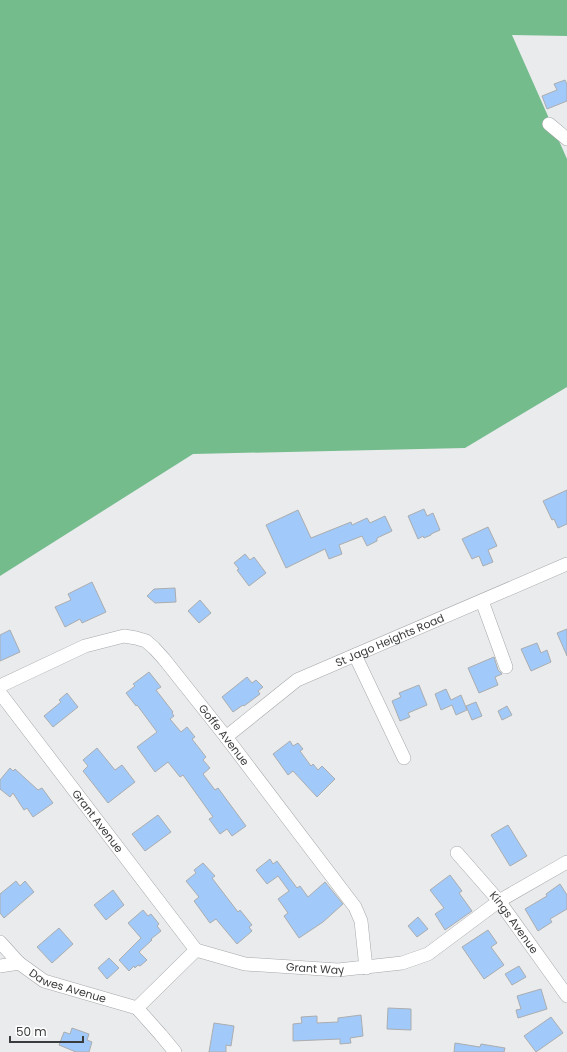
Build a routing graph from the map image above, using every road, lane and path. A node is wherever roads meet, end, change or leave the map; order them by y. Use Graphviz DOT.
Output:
graph roads {
  1 [pos="549,124"];
  2 [pos="567,139"];
  3 [pos="567,564"];
  4 [pos="482,601"];
  5 [pos="355,655"];
  6 [pos="506,667"];
  7 [pos="0,686"];
  8 [pos="0,693"];
  9 [pos="226,737"];
  10 [pos="404,758"];
  11 [pos="458,853"];
  12 [pos="567,862"];
  13 [pos="499,901"];
  14 [pos="0,942"];
  15 [pos="196,950"];
  16 [pos="18,963"];
  17 [pos="0,966"];
  18 [pos="366,968"];
  19 [pos="566,994"];
  20 [pos="137,1008"];
  21 [pos="175,1052"];
  1 -- 2 [label="street"];
  3 -- 4 [label="street, St Jago Heights Road"];
  4 -- 5 [label="street, St Jago Heights Road"];
  4 -- 6 [label="street"];
  5 -- 9 [label="street, St Jago Heights Road"];
  5 -- 10 [label="street"];
  7 -- 9 [label="street, Goffe Avenue"];
  8 -- 15 [label="street, Grant Avenue"];
  9 -- 18 [label="street, Goffe Avenue"];
  11 -- 13 [label="street, Kings Avenue"];
  12 -- 13 [label="street, Grant Way"];
  13 -- 18 [label="street, Grant Way"];
  13 -- 19 [label="street, Kings Avenue"];
  14 -- 16 [label="street"];
  15 -- 18 [label="street, Grant Way"];
  15 -- 20 [label="street"];
  16 -- 17 [label="street, Dawes Avenue"];
  16 -- 20 [label="street, Dawes Avenue"];
  20 -- 21 [label="street"];
}
